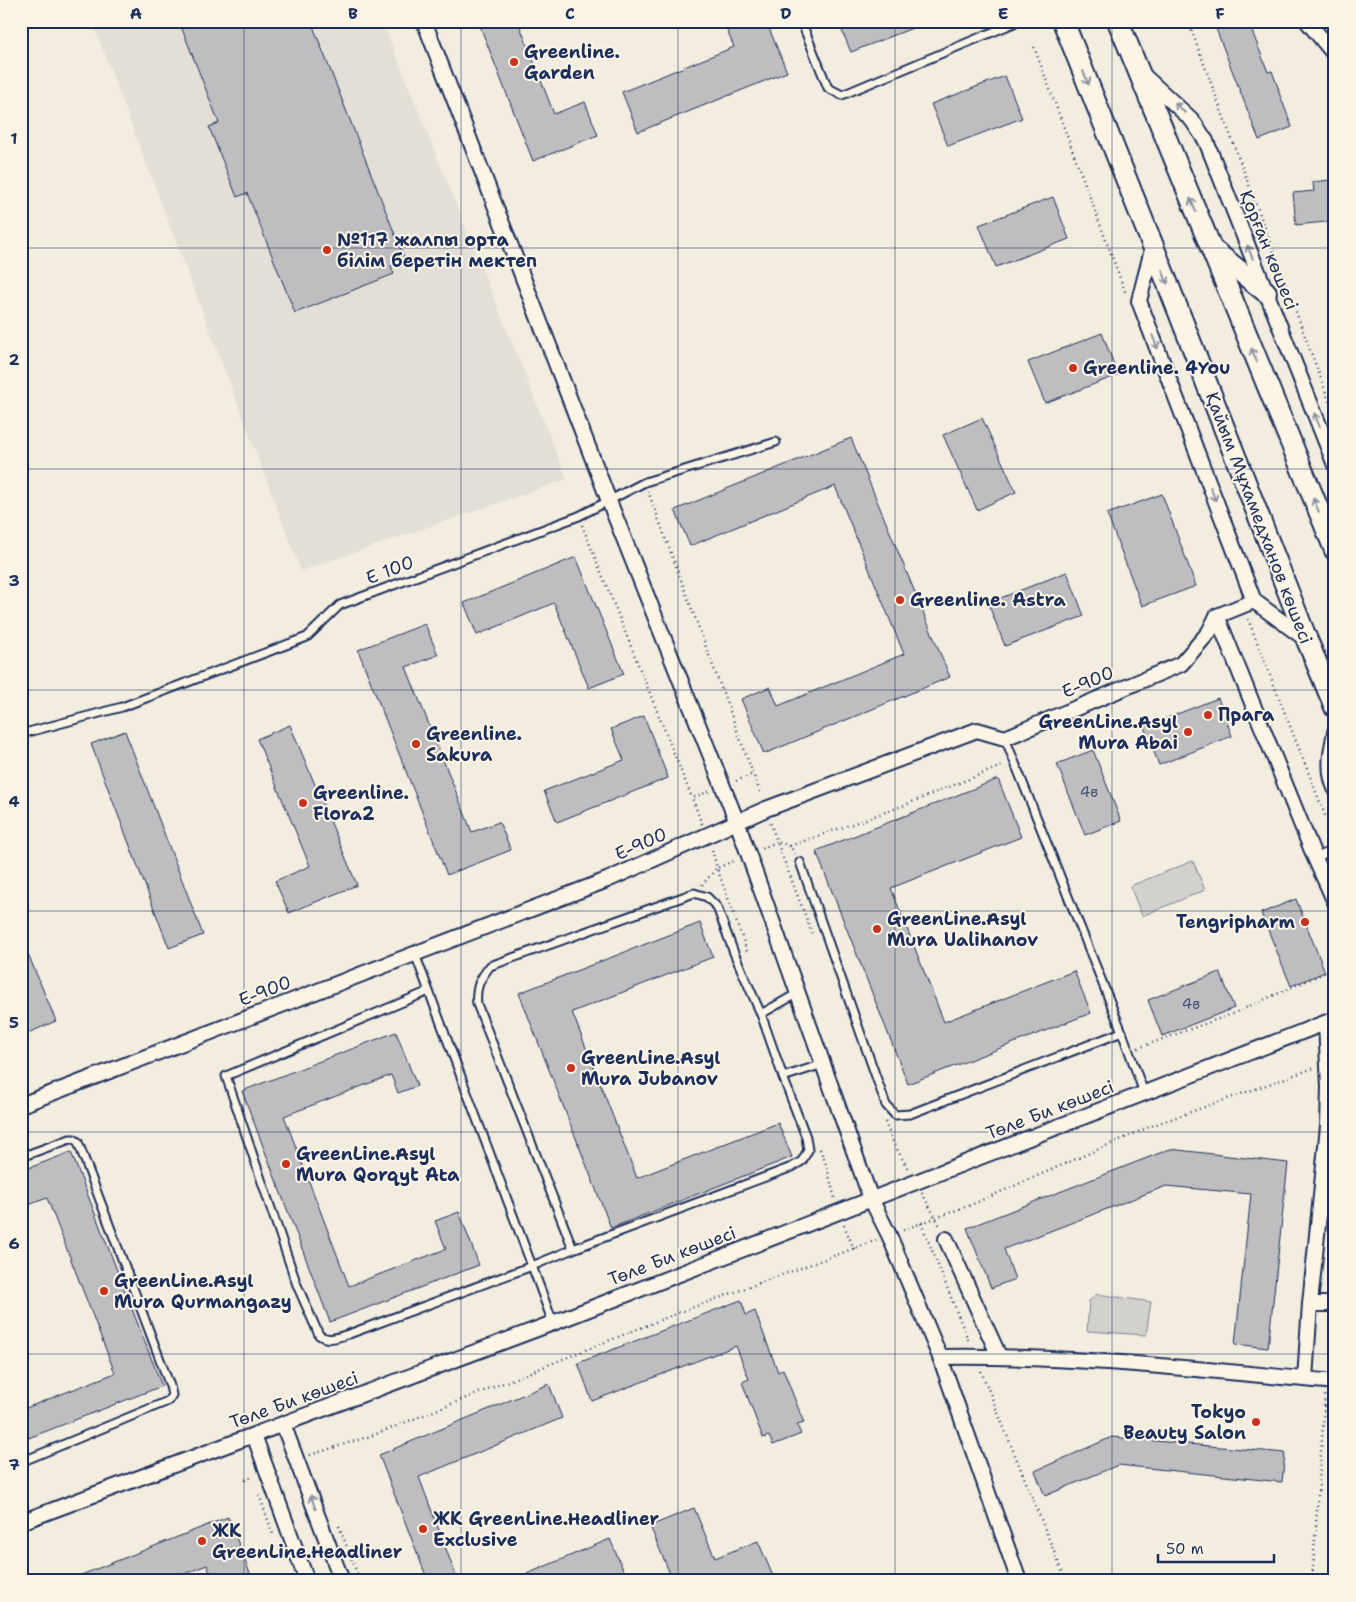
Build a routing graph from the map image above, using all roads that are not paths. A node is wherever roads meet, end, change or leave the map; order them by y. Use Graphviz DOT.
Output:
graph roads {
  1 [pos="424,21"];
  2 [pos="801,21"];
  3 [pos="1019,21"];
  4 [pos="1063,21"];
  5 [pos="1118,21"];
  6 [pos="1307,21"];
  7 [pos="1335,56"];
  8 [pos="1137,70"];
  9 [pos="1153,246"];
  10 [pos="1210,248"];
  11 [pos="1266,292"];
  12 [pos="776,442"];
  13 [pos="1335,465"];
  14 [pos="609,500"];
  15 [pos="1335,550"];
  16 [pos="1254,601"];
  17 [pos="1217,616"];
  18 [pos="1307,640"];
  19 [pos="1335,707"];
  20 [pos="1335,732"];
  21 [pos="21,734"];
  22 [pos="1005,738"];
  23 [pos="1335,788"];
  24 [pos="737,822"];
  25 [pos="1335,849"];
  26 [pos="1315,858"];
  27 [pos="800,862"];
  28 [pos="1335,902"];
  29 [pos="416,954"];
  30 [pos="429,991"];
  31 [pos="798,993"];
  32 [pos="761,1014"];
  33 [pos="1330,1021"];
  34 [pos="1122,1032"];
  35 [pos="823,1064"];
  36 [pos="782,1077"];
  37 [pos="1144,1093"];
  38 [pos="21,1105"];
  39 [pos="21,1157"];
  40 [pos="872,1198"];
  41 [pos="946,1239"];
  42 [pos="573,1249"];
  43 [pos="532,1266"];
  44 [pos="1310,1304"];
  45 [pos="1335,1304"];
  46 [pos="553,1323"];
  47 [pos="999,1356"];
  48 [pos="940,1357"];
  49 [pos="1305,1379"];
  50 [pos="1330,1381"];
  51 [pos="283,1424"];
  52 [pos="254,1435"];
  53 [pos="21,1462"];
  54 [pos="21,1522"];
  55 [pos="307,1581"];
  56 [pos="342,1581"];
  57 [pos="1019,1581"];
  1 -- 14 [label="street"];
  2 -- 3 [label="lane"];
  4 -- 9 [label="main road, Қайым Мұхамедханов көшесі, one-way"];
  5 -- 8 [label="main road"];
  6 -- 7 [label="street"];
  10 -- 8 [label="main road, one-way"];
  11 -- 8 [label="street, Қорған көшесі, one-way"];
  9 -- 16 [label="street, one-way"];
  9 -- 18 [label="main road, Қайым Мұхамедханов көшесі, one-way"];
  10 -- 11 [label="main road"];
  15 -- 10 [label="main road, one-way"];
  13 -- 11 [label="street, Қорған көшесі, one-way"];
  12 -- 14 [label="lane, E 100"];
  14 -- 21 [label="lane, E 100"];
  14 -- 24 [label="street"];
  16 -- 17 [label="street"];
  16 -- 18 [label="street"];
  17 -- 22 [label="street, E-900"];
  17 -- 26 [label="street"];
  18 -- 19 [label="main road, Қайым Мұхамедханов көшесі"];
  20 -- 23 [label="street"];
  22 -- 24 [label="street, E-900"];
  22 -- 34 [label="lane"];
  24 -- 29 [label="street, E-900"];
  24 -- 31 [label="street"];
  25 -- 26 [label="lane"];
  26 -- 28 [label="street"];
  27 -- 34 [label="lane"];
  29 -- 30 [label="lane"];
  29 -- 38 [label="street, E-900"];
  30 -- 43 [label="lane"];
  30 -- 43 [label="lane"];
  31 -- 32 [label="lane"];
  31 -- 35 [label="street"];
  32 -- 36 [label="lane"];
  32 -- 42 [label="lane"];
  33 -- 37 [label="street, Төле Би көшесі"];
  33 -- 44 [label="street"];
  34 -- 37 [label="lane"];
  35 -- 36 [label="lane"];
  35 -- 40 [label="street"];
  36 -- 42 [label="lane"];
  37 -- 40 [label="street, Төле Би көшесі"];
  39 -- 53 [label="lane"];
  40 -- 46 [label="street, Төле Би көшесі"];
  40 -- 48 [label="street"];
  41 -- 47 [label="street"];
  42 -- 43 [label="lane"];
  43 -- 46 [label="lane"];
  44 -- 45 [label="street"];
  44 -- 49 [label="street"];
  46 -- 51 [label="street, Төле Би көшесі"];
  47 -- 48 [label="street"];
  47 -- 49 [label="street"];
  48 -- 57 [label="street"];
  49 -- 50 [label="street"];
  51 -- 52 [label="street, Төле Би көшесі"];
  56 -- 51 [label="street, one-way"];
  52 -- 54 [label="street, Төле Би көшесі"];
  52 -- 55 [label="street"];
}
